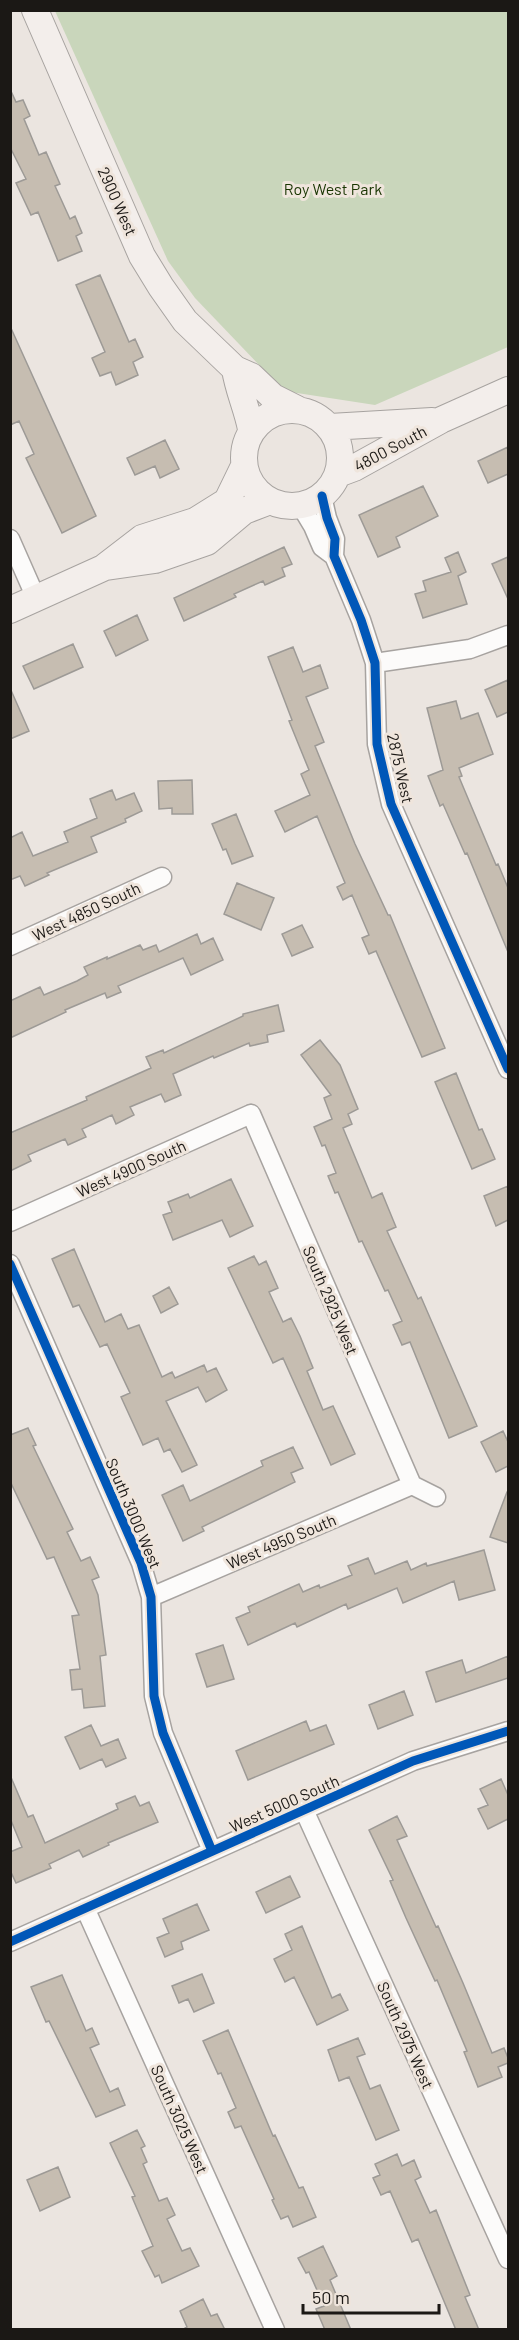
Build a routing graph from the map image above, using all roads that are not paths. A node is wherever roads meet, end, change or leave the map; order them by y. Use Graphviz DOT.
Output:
graph roads {
  1 [pos="35,10"];
  2 [pos="235,369"];
  3 [pos="508,390"];
  4 [pos="297,409"];
  5 [pos="441,420"];
  6 [pos="330,428"];
  7 [pos="251,429"];
  8 [pos="244,466"];
  9 [pos="338,474"];
  10 [pos="270,501"];
  11 [pos="312,501"];
  12 [pos="10,539"];
  13 [pos="103,568"];
  14 [pos="36,598"];
  15 [pos="10,610"];
  16 [pos="508,635"];
  17 [pos="375,663"];
  18 [pos="162,877"];
  19 [pos="10,946"];
  20 [pos="508,1069"];
  21 [pos="255,1106"];
  22 [pos="10,1222"];
  23 [pos="10,1264"];
  24 [pos="412,1485"];
  25 [pos="436,1497"];
  26 [pos="151,1597"];
  27 [pos="508,1731"];
  28 [pos="304,1810"];
  29 [pos="212,1851"];
  30 [pos="85,1908"];
  31 [pos="10,1942"];
  32 [pos="508,2259"];
  33 [pos="275,2330"];
  1 -- 2 [label="main road, 2900 West"];
  2 -- 4 [label="main road"];
  2 -- 7 [label="main road"];
  3 -- 5 [label="main road, 4800 South"];
  4 -- 6 [label="main road"];
  4 -- 7 [label="main road"];
  5 -- 6 [label="main road, 4800 South"];
  5 -- 9 [label="main road, 4800 South"];
  6 -- 9 [label="main road"];
  7 -- 8 [label="main road"];
  8 -- 10 [label="main road"];
  8 -- 13 [label="main road"];
  9 -- 11 [label="main road"];
  10 -- 11 [label="main road"];
  10 -- 13 [label="main road"];
  11 -- 17 [label="street, 2875 West"];
  12 -- 14 [label="street"];
  13 -- 14 [label="main road"];
  14 -- 15 [label="main road"];
  16 -- 17 [label="street"];
  17 -- 20 [label="street, 2875 West"];
  18 -- 19 [label="street, West 4850 South"];
  21 -- 22 [label="street, West 4900 South"];
  21 -- 24 [label="street, South 2925 West"];
  23 -- 26 [label="street, South 3000 West"];
  24 -- 25 [label="street"];
  24 -- 26 [label="street, West 4950 South"];
  26 -- 29 [label="street, South 3000 West"];
  27 -- 28 [label="street, West 5000 South"];
  28 -- 29 [label="street, West 5000 South"];
  28 -- 32 [label="street, South 2975 West"];
  29 -- 30 [label="street, West 5000 South"];
  30 -- 31 [label="street, West 5000 South"];
  30 -- 33 [label="street, South 3025 West"];
}
